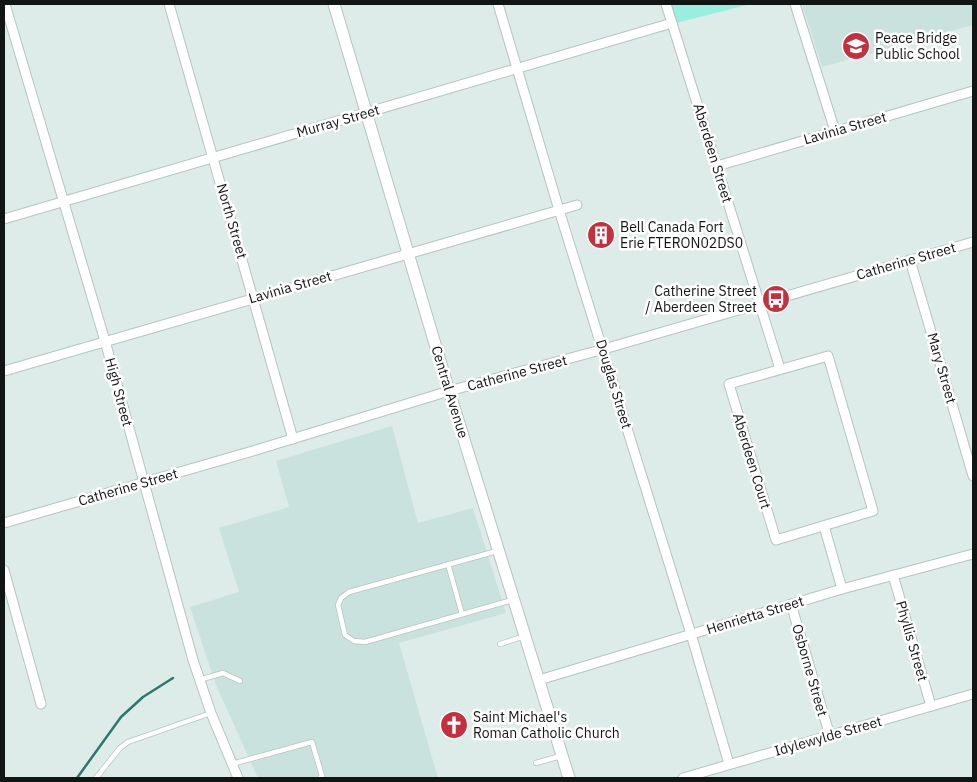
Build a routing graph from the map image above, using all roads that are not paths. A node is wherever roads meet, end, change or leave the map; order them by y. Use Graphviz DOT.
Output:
graph roads {
  1 [pos="6,4"];
  2 [pos="169,4"];
  3 [pos="334,4"];
  4 [pos="498,4"];
  5 [pos="666,4"];
  6 [pos="795,4"];
  7 [pos="672,23"];
  8 [pos="518,68"];
  9 [pos="973,91"];
  10 [pos="367,113"];
  11 [pos="835,131"];
  12 [pos="213,158"];
  13 [pos="717,166"];
  14 [pos="63,202"];
  15 [pos="577,205"];
  16 [pos="559,210"];
  17 [pos="4,219"];
  18 [pos="973,242"];
  19 [pos="408,252"];
  20 [pos="910,260"];
  21 [pos="254,298"];
  22 [pos="760,303"];
  23 [pos="105,341"];
  24 [pos="604,349"];
  25 [pos="780,369"];
  26 [pos="4,371"];
  27 [pos="449,391"];
  28 [pos="293,439"];
  29 [pos="973,476"];
  30 [pos="143,483"];
  31 [pos="4,523"];
  32 [pos="824,526"];
  33 [pos="498,550"];
  34 [pos="973,554"];
  35 [pos="448,564"];
  36 [pos="4,570"];
  37 [pos="893,575"];
  38 [pos="842,589"];
  39 [pos="513,599"];
  40 [pos="791,604"];
  41 [pos="462,614"];
  42 [pos="691,634"];
  43 [pos="525,636"];
  44 [pos="500,644"];
  45 [pos="199,680"];
  46 [pos="539,680"];
  47 [pos="240,681"];
  48 [pos="973,694"];
  49 [pos="41,704"];
  50 [pos="931,706"];
  51 [pos="211,713"];
  52 [pos="830,736"];
  53 [pos="562,756"];
  54 [pos="536,763"];
  55 [pos="232,764"];
  56 [pos="729,764"];
  57 [pos="96,778"];
  58 [pos="238,778"];
  59 [pos="320,778"];
  60 [pos="569,778"];
  61 [pos="682,778"];
  1 -- 14 [label="street, High Street"];
  2 -- 12 [label="street, North Street"];
  3 -- 10 [label="main road, Central Avenue"];
  4 -- 8 [label="street, Douglas Street"];
  5 -- 7 [label="street, Aberdeen Street"];
  6 -- 11 [label="street"];
  7 -- 8 [label="street, Murray Street"];
  7 -- 13 [label="street, Aberdeen Street"];
  8 -- 10 [label="street, Murray Street"];
  8 -- 16 [label="street, Douglas Street"];
  9 -- 11 [label="street, Lavinia Street"];
  10 -- 12 [label="street, Murray Street"];
  10 -- 19 [label="main road, Central Avenue"];
  11 -- 13 [label="street, Lavinia Street"];
  12 -- 14 [label="street, Murray Street"];
  12 -- 21 [label="street, North Street"];
  13 -- 22 [label="street, Aberdeen Street"];
  14 -- 17 [label="street, Murray Street"];
  14 -- 23 [label="street, High Street"];
  15 -- 16 [label="street, Lavinia Street"];
  16 -- 19 [label="street, Lavinia Street"];
  16 -- 24 [label="street, Douglas Street"];
  18 -- 20 [label="street, Catherine Street"];
  19 -- 21 [label="street, Lavinia Street"];
  19 -- 27 [label="main road, Central Avenue"];
  20 -- 22 [label="street, Catherine Street"];
  20 -- 29 [label="street, Mary Street"];
  21 -- 23 [label="street, Lavinia Street"];
  21 -- 28 [label="street, North Street"];
  22 -- 24 [label="street, Catherine Street"];
  22 -- 25 [label="street"];
  23 -- 26 [label="street, Lavinia Street"];
  23 -- 30 [label="street, High Street"];
  24 -- 27 [label="street, Catherine Street"];
  24 -- 42 [label="street, Douglas Street"];
  25 -- 32 [label="street, Aberdeen Court"];
  25 -- 32 [label="street, Aberdeen Court"];
  27 -- 28 [label="street, Catherine Street"];
  27 -- 33 [label="main road, Central Avenue"];
  28 -- 30 [label="street, Catherine Street"];
  30 -- 31 [label="street, Catherine Street"];
  30 -- 45 [label="street, High Street"];
  32 -- 38 [label="street"];
  33 -- 35 [label="lane"];
  33 -- 39 [label="main road, Central Avenue"];
  34 -- 37 [label="street, Henrietta Street"];
  35 -- 41 [label="lane"];
  35 -- 41 [label="lane"];
  36 -- 49 [label="street"];
  37 -- 38 [label="street, Henrietta Street"];
  37 -- 50 [label="street, Phyllis Street"];
  38 -- 40 [label="street, Henrietta Street"];
  39 -- 41 [label="lane"];
  39 -- 43 [label="main road, Central Avenue"];
  40 -- 42 [label="street, Henrietta Street"];
  40 -- 52 [label="street, Osborne Street"];
  42 -- 46 [label="street, Henrietta Street"];
  42 -- 56 [label="street, Douglas Street"];
  43 -- 44 [label="lane"];
  43 -- 46 [label="main road, Central Avenue"];
  45 -- 47 [label="lane"];
  45 -- 51 [label="street, High Street"];
  46 -- 53 [label="main road, Central Avenue"];
  48 -- 50 [label="street, Idylewylde Street"];
  50 -- 52 [label="street, Idylewylde Street"];
  51 -- 55 [label="street, High Street"];
  51 -- 57 [label="lane"];
  52 -- 56 [label="street, Idylewylde Street"];
  53 -- 54 [label="lane"];
  53 -- 60 [label="main road, Central Avenue"];
  55 -- 58 [label="street, High Street"];
  55 -- 59 [label="lane"];
  56 -- 61 [label="street, Idylewylde Street"];
}
